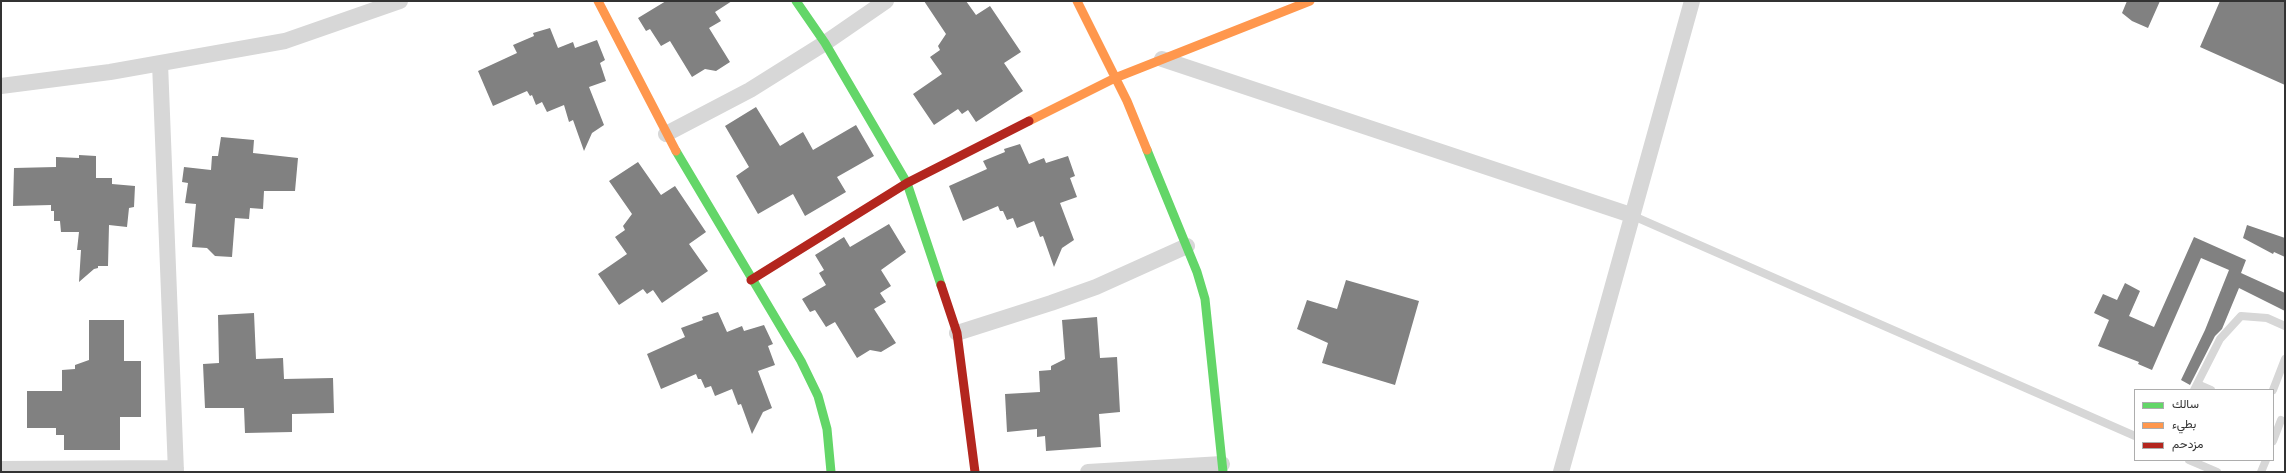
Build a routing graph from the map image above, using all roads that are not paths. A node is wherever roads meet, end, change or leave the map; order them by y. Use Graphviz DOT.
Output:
graph roads {
  1 [pos="400,1"];
  2 [pos="598,1"];
  3 [pos="796,1"];
  4 [pos="886,1"];
  5 [pos="1077,1"];
  6 [pos="1310,1"];
  7 [pos="1692,1"];
  8 [pos="825,43"];
  9 [pos="1162,59"];
  10 [pos="160,63"];
  11 [pos="1115,78"];
  12 [pos="1,86"];
  13 [pos="666,134"];
  14 [pos="907,183"];
  15 [pos="1631,215"];
  16 [pos="1187,246"];
  17 [pos="751,280"];
  18 [pos="2285,326"];
  19 [pos="957,332"];
  20 [pos="2285,360"];
  21 [pos="2196,387"];
  22 [pos="2206,389"];
  23 [pos="2273,389"];
  24 [pos="2274,416"];
  25 [pos="2283,421"];
  26 [pos="2134,436"];
  27 [pos="2274,439"];
  28 [pos="2191,461"];
  29 [pos="2266,461"];
  30 [pos="1222,468"];
  31 [pos="1,469"];
  32 [pos="176,470"];
  33 [pos="831,472"];
  34 [pos="975,472"];
  35 [pos="1088,472"];
  36 [pos="1561,472"];
  37 [pos="2217,472"];
  38 [pos="2261,472"];
  1 -- 10 [label="street"];
  2 -- 13 [label="street"];
  3 -- 8 [label="street"];
  4 -- 8 [label="street"];
  5 -- 11 [label="street"];
  6 -- 9 [label="street"];
  7 -- 15 [label="street"];
  8 -- 13 [label="street"];
  8 -- 14 [label="street"];
  9 -- 11 [label="street"];
  9 -- 15 [label="street"];
  10 -- 12 [label="street"];
  10 -- 32 [label="street"];
  11 -- 14 [label="street"];
  11 -- 16 [label="street"];
  13 -- 17 [label="street"];
  14 -- 17 [label="street"];
  14 -- 19 [label="street"];
  15 -- 26 [label="lane"];
  15 -- 36 [label="street"];
  16 -- 19 [label="street"];
  16 -- 30 [label="street"];
  17 -- 33 [label="street"];
  18 -- 21 [label="lane"];
  19 -- 34 [label="street"];
  20 -- 23 [label="lane"];
  21 -- 22 [label="lane"];
  24 -- 25 [label="lane"];
  25 -- 27 [label="lane"];
  28 -- 37 [label="lane"];
  29 -- 38 [label="lane"];
  30 -- 35 [label="street"];
  31 -- 32 [label="street"];
}
